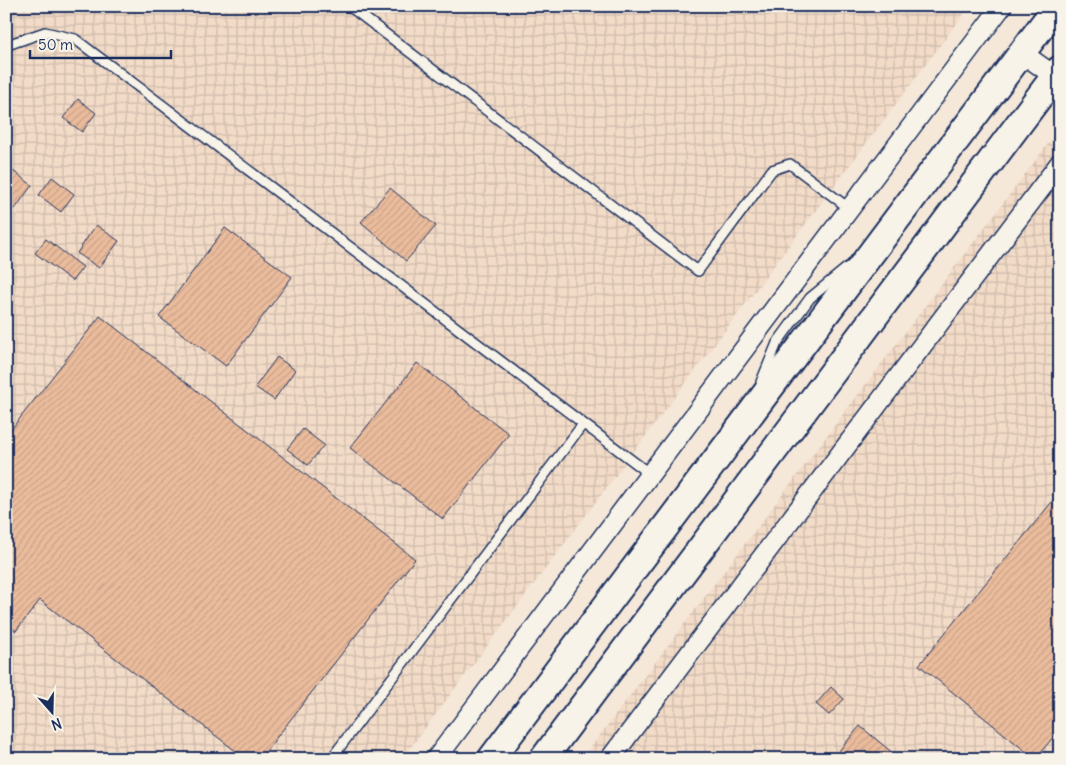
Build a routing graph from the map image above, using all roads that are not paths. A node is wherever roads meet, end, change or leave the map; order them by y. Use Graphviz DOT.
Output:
graph roads {
  1 [pos="349,6"];
  2 [pos="1002,6"];
  3 [pos="1057,6"];
  4 [pos="6,48"];
  5 [pos="1022,53"];
  6 [pos="1058,76"];
  7 [pos="1060,163"];
  8 [pos="850,209"];
  9 [pos="583,424"];
  10 [pos="650,474"];
  11 [pos="6,754"];
  12 [pos="13,759"];
  13 [pos="331,759"];
  14 [pos="436,759"];
  15 [pos="491,759"];
  16 [pos="543,759"];
  17 [pos="610,759"];
  1 -- 8 [label="lane"];
  2 -- 8 [label="street"];
  3 -- 5 [label="street"];
  4 -- 9 [label="lane"];
  5 -- 6 [label="street"];
  5 -- 15 [label="street"];
  6 -- 16 [label="street"];
  7 -- 17 [label="street"];
  8 -- 10 [label="street"];
  9 -- 10 [label="lane"];
  9 -- 13 [label="lane"];
  10 -- 14 [label="street"];
  11 -- 12 [label="lane"];
}
